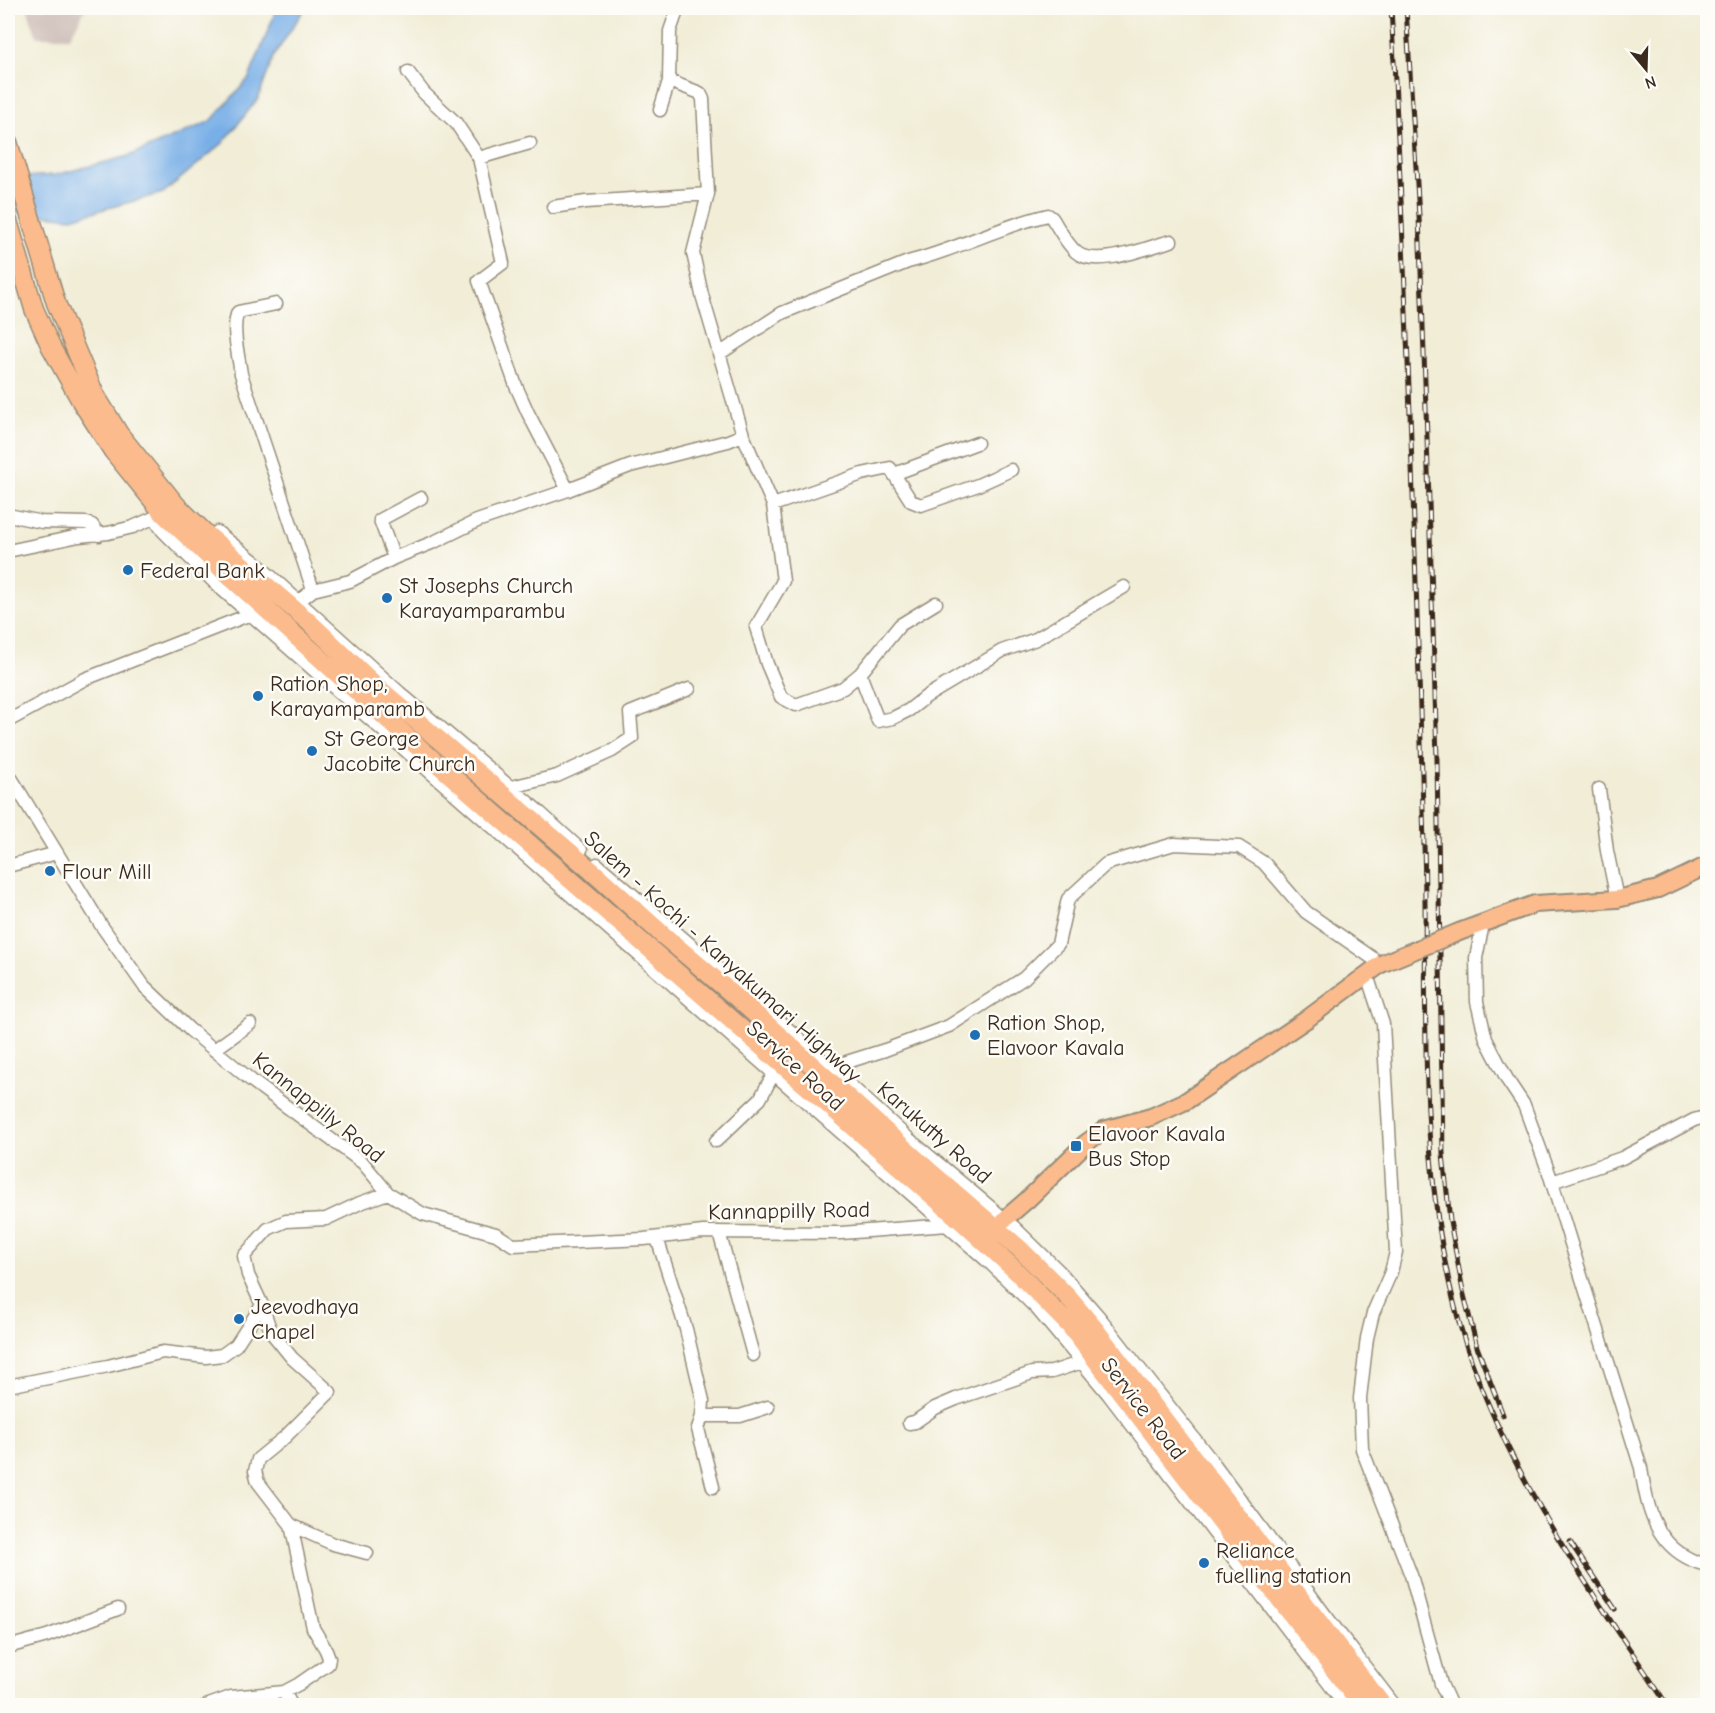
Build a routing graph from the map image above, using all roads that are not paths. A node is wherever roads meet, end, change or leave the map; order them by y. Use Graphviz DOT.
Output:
graph roads {
  1 [pos="678,8"];
  2 [pos="408,72"];
  3 [pos="669,81"];
  4 [pos="660,110"];
  5 [pos="530,143"];
  6 [pos="9,145"];
  7 [pos="479,158"];
  8 [pos="708,194"];
  9 [pos="553,207"];
  10 [pos="8,221"];
  11 [pos="1172,241"];
  12 [pos="276,304"];
  13 [pos="719,354"];
  14 [pos="743,435"];
  15 [pos="977,444"];
  16 [pos="1011,470"];
  17 [pos="894,474"];
  18 [pos="568,490"];
  19 [pos="421,498"];
  20 [pos="774,505"];
  21 [pos="165,512"];
  22 [pos="8,515"];
  23 [pos="99,535"];
  24 [pos="8,551"];
  25 [pos="394,558"];
  26 [pos="1125,587"];
  27 [pos="313,590"];
  28 [pos="299,600"];
  29 [pos="936,603"];
  30 [pos="250,614"];
  31 [pos="860,674"];
  32 [pos="689,689"];
  33 [pos="8,721"];
  34 [pos="8,773"];
  35 [pos="511,787"];
  36 [pos="1599,789"];
  37 [pos="57,853"];
  38 [pos="1707,865"];
  39 [pos="8,866"];
  40 [pos="1617,899"];
  41 [pos="1483,924"];
  42 [pos="1381,964"];
  43 [pos="1366,975"];
  44 [pos="250,1024"];
  45 [pos="214,1050"];
  46 [pos="831,1067"];
  47 [pos="774,1073"];
  48 [pos="1707,1116"];
  49 [pos="716,1141"];
  50 [pos="1552,1182"];
  51 [pos="388,1193"];
  52 [pos="999,1223"];
  53 [pos="956,1224"];
  54 [pos="719,1232"];
  55 [pos="657,1238"];
  56 [pos="262,1305"];
  57 [pos="753,1355"];
  58 [pos="1082,1362"];
  59 [pos="8,1386"];
  60 [pos="768,1407"];
  61 [pos="702,1416"];
  62 [pos="909,1423"];
  63 [pos="712,1487"];
  64 [pos="291,1525"];
  65 [pos="367,1553"];
  66 [pos="1707,1565"];
  67 [pos="118,1610"];
  68 [pos="8,1647"];
  69 [pos="284,1692"];
  70 [pos="206,1706"];
  71 [pos="292,1706"];
  72 [pos="1346,1706"];
  73 [pos="1362,1706"];
  74 [pos="1383,1706"];
  75 [pos="1395,1706"];
  76 [pos="1451,1706"];
  1 -- 3 [label="street"];
  2 -- 7 [label="street"];
  3 -- 4 [label="street"];
  3 -- 8 [label="street"];
  5 -- 7 [label="street"];
  6 -- 21 [label="highway, Salem - Kochi - Kanyakumari Highway"];
  7 -- 18 [label="street"];
  8 -- 9 [label="street"];
  8 -- 13 [label="street"];
  10 -- 21 [label="highway, Salem - Kochi - Kanyakumari Highway"];
  11 -- 13 [label="street"];
  12 -- 27 [label="street"];
  13 -- 14 [label="street"];
  14 -- 18 [label="street"];
  14 -- 20 [label="street"];
  15 -- 17 [label="street"];
  16 -- 17 [label="street"];
  17 -- 20 [label="street"];
  18 -- 25 [label="street"];
  19 -- 25 [label="street"];
  20 -- 31 [label="street"];
  21 -- 23 [label="street"];
  21 -- 28 [label="street, Karukutty Road"];
  21 -- 30 [label="street, Service Road"];
  21 -- 52 [label="highway, Salem - Kochi - Kanyakumari Highway"];
  21 -- 53 [label="highway, Salem - Kochi - Kanyakumari Highway"];
  22 -- 23 [label="street"];
  23 -- 24 [label="street"];
  25 -- 27 [label="street"];
  26 -- 31 [label="street"];
  27 -- 28 [label="street"];
  28 -- 35 [label="street, Karukutty Road"];
  29 -- 31 [label="street"];
  30 -- 33 [label="street"];
  30 -- 47 [label="street, Service Road"];
  32 -- 35 [label="street"];
  34 -- 37 [label="street, Kannappilly Road"];
  35 -- 46 [label="street, Karukutty Road"];
  36 -- 40 [label="street"];
  37 -- 39 [label="street"];
  37 -- 45 [label="street, Kannappilly Road"];
  38 -- 40 [label="main road"];
  40 -- 41 [label="main road"];
  41 -- 42 [label="main road, bridge"];
  41 -- 50 [label="street"];
  42 -- 43 [label="main road"];
  42 -- 46 [label="street"];
  43 -- 52 [label="main road"];
  43 -- 76 [label="street"];
  44 -- 45 [label="street"];
  45 -- 51 [label="street, Kannappilly Road"];
  46 -- 52 [label="street, Karukutty Road"];
  47 -- 49 [label="street"];
  47 -- 53 [label="street, Service Road"];
  48 -- 50 [label="street"];
  50 -- 66 [label="street"];
  51 -- 55 [label="street, Kannappilly Road"];
  51 -- 56 [label="street"];
  52 -- 74 [label="highway, Salem - Kochi - Kanyakumari Highway"];
  52 -- 75 [label="street, Karukutty Road"];
  53 -- 54 [label="street, Kannappilly Road"];
  53 -- 58 [label="street, Service Road"];
  53 -- 73 [label="highway, Salem - Kochi - Kanyakumari Highway"];
  54 -- 55 [label="street, Kannappilly Road"];
  54 -- 57 [label="street"];
  55 -- 61 [label="street"];
  56 -- 59 [label="street"];
  56 -- 64 [label="street"];
  58 -- 62 [label="street"];
  58 -- 72 [label="street, Service Road"];
  60 -- 61 [label="street"];
  61 -- 63 [label="street"];
  64 -- 65 [label="street"];
  64 -- 69 [label="street"];
  67 -- 68 [label="street"];
  69 -- 70 [label="street"];
  69 -- 71 [label="street"];
}
